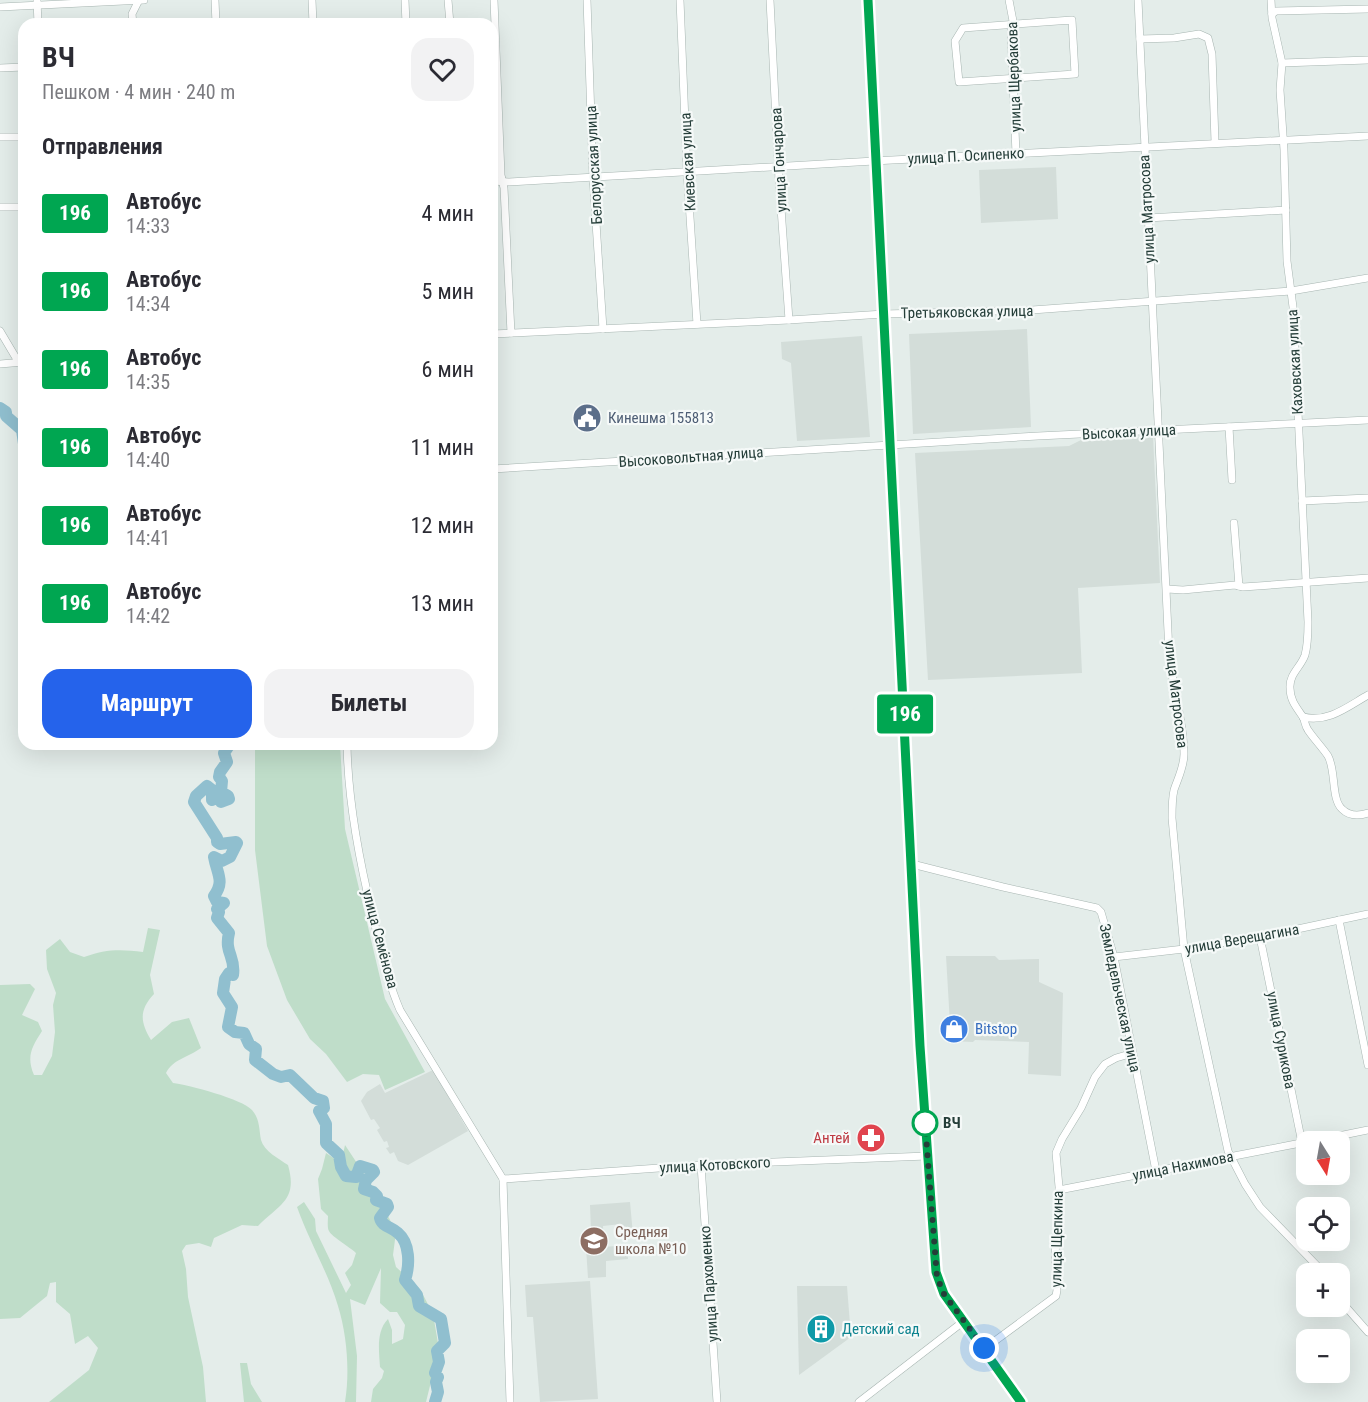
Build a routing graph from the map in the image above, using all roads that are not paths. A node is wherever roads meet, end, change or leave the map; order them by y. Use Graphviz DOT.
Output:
graph roads {
  1 [pos="139,0"];
  2 [pos="144,0"];
  3 [pos="214,0"];
  4 [pos="312,0"];
  5 [pos="405,0"];
  6 [pos="448,0"];
  7 [pos="494,0"];
  8 [pos="587,0"];
  9 [pos="680,0"];
  10 [pos="770,0"];
  11 [pos="868,0"];
  12 [pos="1010,0"];
  13 [pos="1138,0"];
  14 [pos="1271,0"];
  15 [pos="37,3"];
  16 [pos="0,7"];
  17 [pos="1368,9"];
  18 [pos="1272,14"];
  19 [pos="38,18"];
  20 [pos="132,18"];
  21 [pos="216,18"];
  22 [pos="313,18"];
  23 [pos="406,18"];
  24 [pos="451,18"];
  25 [pos="494,18"];
  26 [pos="1012,25"];
  27 [pos="1140,39"];
  28 [pos="1368,60"];
  29 [pos="1282,63"];
  30 [pos="18,67"];
  31 [pos="0,68"];
  32 [pos="1014,77"];
  33 [pos="498,134"];
  34 [pos="1368,136"];
  35 [pos="0,137"];
  36 [pos="18,137"];
  37 [pos="1283,141"];
  38 [pos="1215,142"];
  39 [pos="1144,149"];
  40 [pos="1016,153"];
  41 [pos="877,160"];
  42 [pos="780,167"];
  43 [pos="687,171"];
  44 [pos="593,177"];
  45 [pos="498,182"];
  46 [pos="503,182"];
  47 [pos="0,207"];
  48 [pos="18,207"];
  49 [pos="1286,210"];
  50 [pos="1148,218"];
  51 [pos="1368,278"];
  52 [pos="1291,291"];
  53 [pos="1151,301"];
  54 [pos="884,314"];
  55 [pos="789,320"];
  56 [pos="697,324"];
  57 [pos="603,329"];
  58 [pos="0,331"];
  59 [pos="511,333"];
  60 [pos="498,334"];
  61 [pos="18,357"];
  62 [pos="18,363"];
  63 [pos="0,364"];
  64 [pos="1368,420"];
  65 [pos="1299,424"];
  66 [pos="1229,427"];
  67 [pos="1158,430"];
  68 [pos="891,445"];
  69 [pos="498,469"];
  70 [pos="1232,480"];
  71 [pos="1368,498"];
  72 [pos="1302,501"];
  73 [pos="1234,523"];
  74 [pos="1368,578"];
  75 [pos="1306,581"];
  76 [pos="1239,586"];
  77 [pos="1167,589"];
  78 [pos="1368,695"];
  79 [pos="1303,717"];
  80 [pos="347,750"];
  81 [pos="1368,813"];
  82 [pos="912,864"];
  83 [pos="1368,914"];
  84 [pos="1339,920"];
  85 [pos="1260,937"];
  86 [pos="1184,949"];
  87 [pos="1114,957"];
  88 [pos="1133,1053"];
  89 [pos="1368,1065"];
  90 [pos="1368,1130"];
  91 [pos="1304,1131"];
  92 [pos="1350,1133"];
  93 [pos="1296,1144"];
  94 [pos="927,1156"];
  95 [pos="1230,1157"];
  96 [pos="701,1166"];
  97 [pos="1156,1171"];
  98 [pos="502,1179"];
  99 [pos="1059,1190"];
  100 [pos="1314,1263"];
  101 [pos="1350,1312"];
  102 [pos="964,1321"];
  103 [pos="1368,1332"];
  104 [pos="984,1348"];
  105 [pos="510,1402"];
  106 [pos="717,1402"];
  107 [pos="859,1402"];
  108 [pos="1022,1402"];
  1 -- 2 [label="street"];
  1 -- 15 [label="street"];
  1 -- 20 [label="street"];
  3 -- 21 [label="street"];
  4 -- 22 [label="street"];
  5 -- 23 [label="street"];
  6 -- 24 [label="street"];
  7 -- 25 [label="street"];
  8 -- 44 [label="street, Белорусская улица"];
  9 -- 43 [label="street, Киевская улица"];
  10 -- 42 [label="street, улица Гончарова"];
  11 -- 41 [label="street"];
  12 -- 26 [label="street, улица Щербакова"];
  13 -- 27 [label="street, улица Матросова"];
  14 -- 18 [label="street, Каховская улица"];
  15 -- 16 [label="street"];
  15 -- 19 [label="street"];
  17 -- 18 [label="street"];
  18 -- 29 [label="street, Каховская улица"];
  26 -- 32 [label="street, улица Щербакова"];
  26 -- 32 [label="street"];
  26 -- 32 [label="street"];
  27 -- 38 [label="street"];
  27 -- 39 [label="street, улица Матросова"];
  28 -- 29 [label="street"];
  29 -- 37 [label="street, Каховская улица"];
  30 -- 31 [label="street"];
  32 -- 40 [label="street, улица Щербакова"];
  33 -- 46 [label="street"];
  34 -- 37 [label="street, улица П. Осипенко"];
  35 -- 36 [label="street"];
  37 -- 38 [label="street, улица П. Осипенко"];
  37 -- 49 [label="street, Каховская улица"];
  38 -- 39 [label="street, улица П. Осипенко"];
  39 -- 40 [label="street, улица П. Осипенко"];
  39 -- 50 [label="street, улица Матросова"];
  40 -- 41 [label="street, улица П. Осипенко"];
  41 -- 42 [label="street, улица П. Осипенко"];
  41 -- 54 [label="street"];
  42 -- 43 [label="street, улица П. Осипенко"];
  42 -- 55 [label="street, улица Гончарова"];
  43 -- 44 [label="street, улица П. Осипенко"];
  43 -- 56 [label="street, Киевская улица"];
  44 -- 46 [label="street, улица П. Осипенко"];
  44 -- 57 [label="street, Белорусская улица"];
  45 -- 46 [label="street, улица П. Осипенко"];
  46 -- 59 [label="street"];
  47 -- 48 [label="street"];
  49 -- 50 [label="street"];
  49 -- 52 [label="street, Каховская улица"];
  50 -- 53 [label="street, улица Матросова"];
  51 -- 52 [label="street, Третьяковская улица"];
  52 -- 53 [label="street, Третьяковская улица"];
  52 -- 65 [label="street, Каховская улица"];
  53 -- 54 [label="street, Третьяковская улица"];
  53 -- 67 [label="street, улица Матросова"];
  54 -- 55 [label="street, Третьяковская улица"];
  54 -- 68 [label="street"];
  55 -- 56 [label="street, Третьяковская улица"];
  56 -- 57 [label="street, Третьяковская улица"];
  57 -- 59 [label="street, Третьяковская улица"];
  58 -- 61 [label="street"];
  59 -- 60 [label="street, Третьяковская улица"];
  62 -- 63 [label="street"];
  64 -- 65 [label="street, Высокая улица"];
  65 -- 66 [label="street, Высокая улица"];
  65 -- 72 [label="street, Каховская улица"];
  66 -- 67 [label="street, Высокая улица"];
  66 -- 70 [label="street"];
  67 -- 68 [label="street, Высокая улица"];
  67 -- 77 [label="street, улица Матросова"];
  68 -- 69 [label="street, Высоковольтная улица"];
  68 -- 82 [label="street"];
  71 -- 72 [label="street"];
  72 -- 75 [label="street, Каховская улица"];
  73 -- 76 [label="street"];
  74 -- 75 [label="street"];
  75 -- 76 [label="street"];
  75 -- 79 [label="street, Каховская улица"];
  76 -- 77 [label="street"];
  77 -- 86 [label="street, улица Матросова"];
  78 -- 79 [label="street"];
  79 -- 81 [label="street, Каховская улица"];
  80 -- 98 [label="street, улица Семёнова"];
  82 -- 87 [label="street, Земледельческая улица"];
  82 -- 94 [label="street"];
  83 -- 84 [label="street, улица Верещагина"];
  84 -- 85 [label="street, улица Верещагина"];
  84 -- 89 [label="street"];
  85 -- 86 [label="street, улица Верещагина"];
  85 -- 91 [label="street, улица Сурикова"];
  86 -- 87 [label="street, улица Верещагина"];
  86 -- 95 [label="street, улица Матросова"];
  87 -- 88 [label="street, Земледельческая улица"];
  88 -- 97 [label="street, Земледельческая улица"];
  88 -- 99 [label="street, улица Щепкина"];
  90 -- 92 [label="street, улица Нахимова"];
  93 -- 95 [label="street, улица Нахимова"];
  94 -- 96 [label="street, улица Котовского"];
  94 -- 102 [label="street"];
  95 -- 97 [label="street, улица Нахимова"];
  95 -- 100 [label="street, улица Матросова"];
  96 -- 98 [label="street, улица Котовского"];
  96 -- 106 [label="street, улица Пархоменко"];
  97 -- 99 [label="street, улица Нахимова"];
  98 -- 105 [label="street"];
  99 -- 104 [label="street, улица Щепкина"];
  101 -- 103 [label="street"];
  102 -- 104 [label="street"];
  102 -- 107 [label="street"];
  104 -- 108 [label="street"];
}
